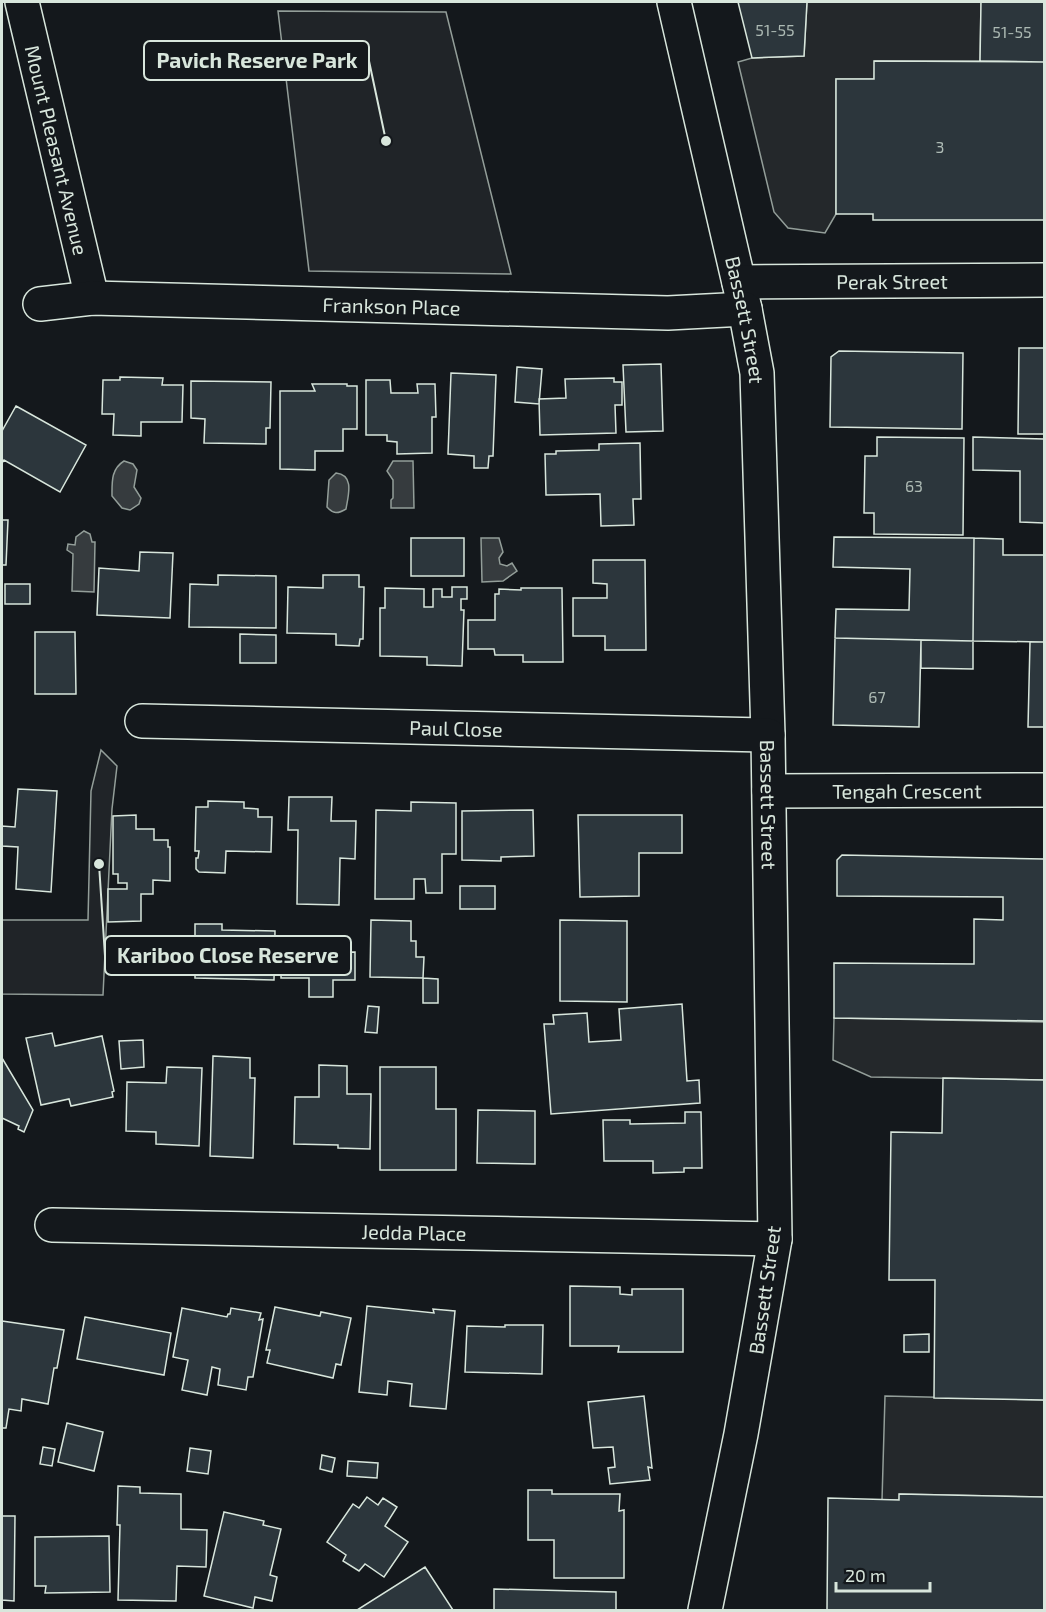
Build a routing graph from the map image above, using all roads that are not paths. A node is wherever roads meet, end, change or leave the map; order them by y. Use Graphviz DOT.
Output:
graph roads {
  1 [pos="22,2"];
  2 [pos="674,2"];
  3 [pos="1044,280"];
  4 [pos="742,296"];
  5 [pos="92,298"];
  6 [pos="40,304"];
  7 [pos="142,721"];
  8 [pos="768,735"];
  9 [pos="1044,790"];
  10 [pos="769,791"];
  11 [pos="52,1225"];
  12 [pos="775,1239"];
  13 [pos="705,1611"];
  1 -- 5 [label="street, Mount Pleasant Avenue"];
  2 -- 4 [label="street, Bassett Street"];
  3 -- 4 [label="street, Perak Street"];
  4 -- 5 [label="street, Frankson Place"];
  4 -- 8 [label="street, Bassett Street"];
  5 -- 6 [label="street, Frankson Place"];
  7 -- 8 [label="street, Paul Close"];
  8 -- 10 [label="street, Bassett Street"];
  9 -- 10 [label="street, Tengah Crescent"];
  10 -- 12 [label="street, Bassett Street"];
  11 -- 12 [label="street, Jedda Place"];
  12 -- 13 [label="street, Bassett Street"];
}
